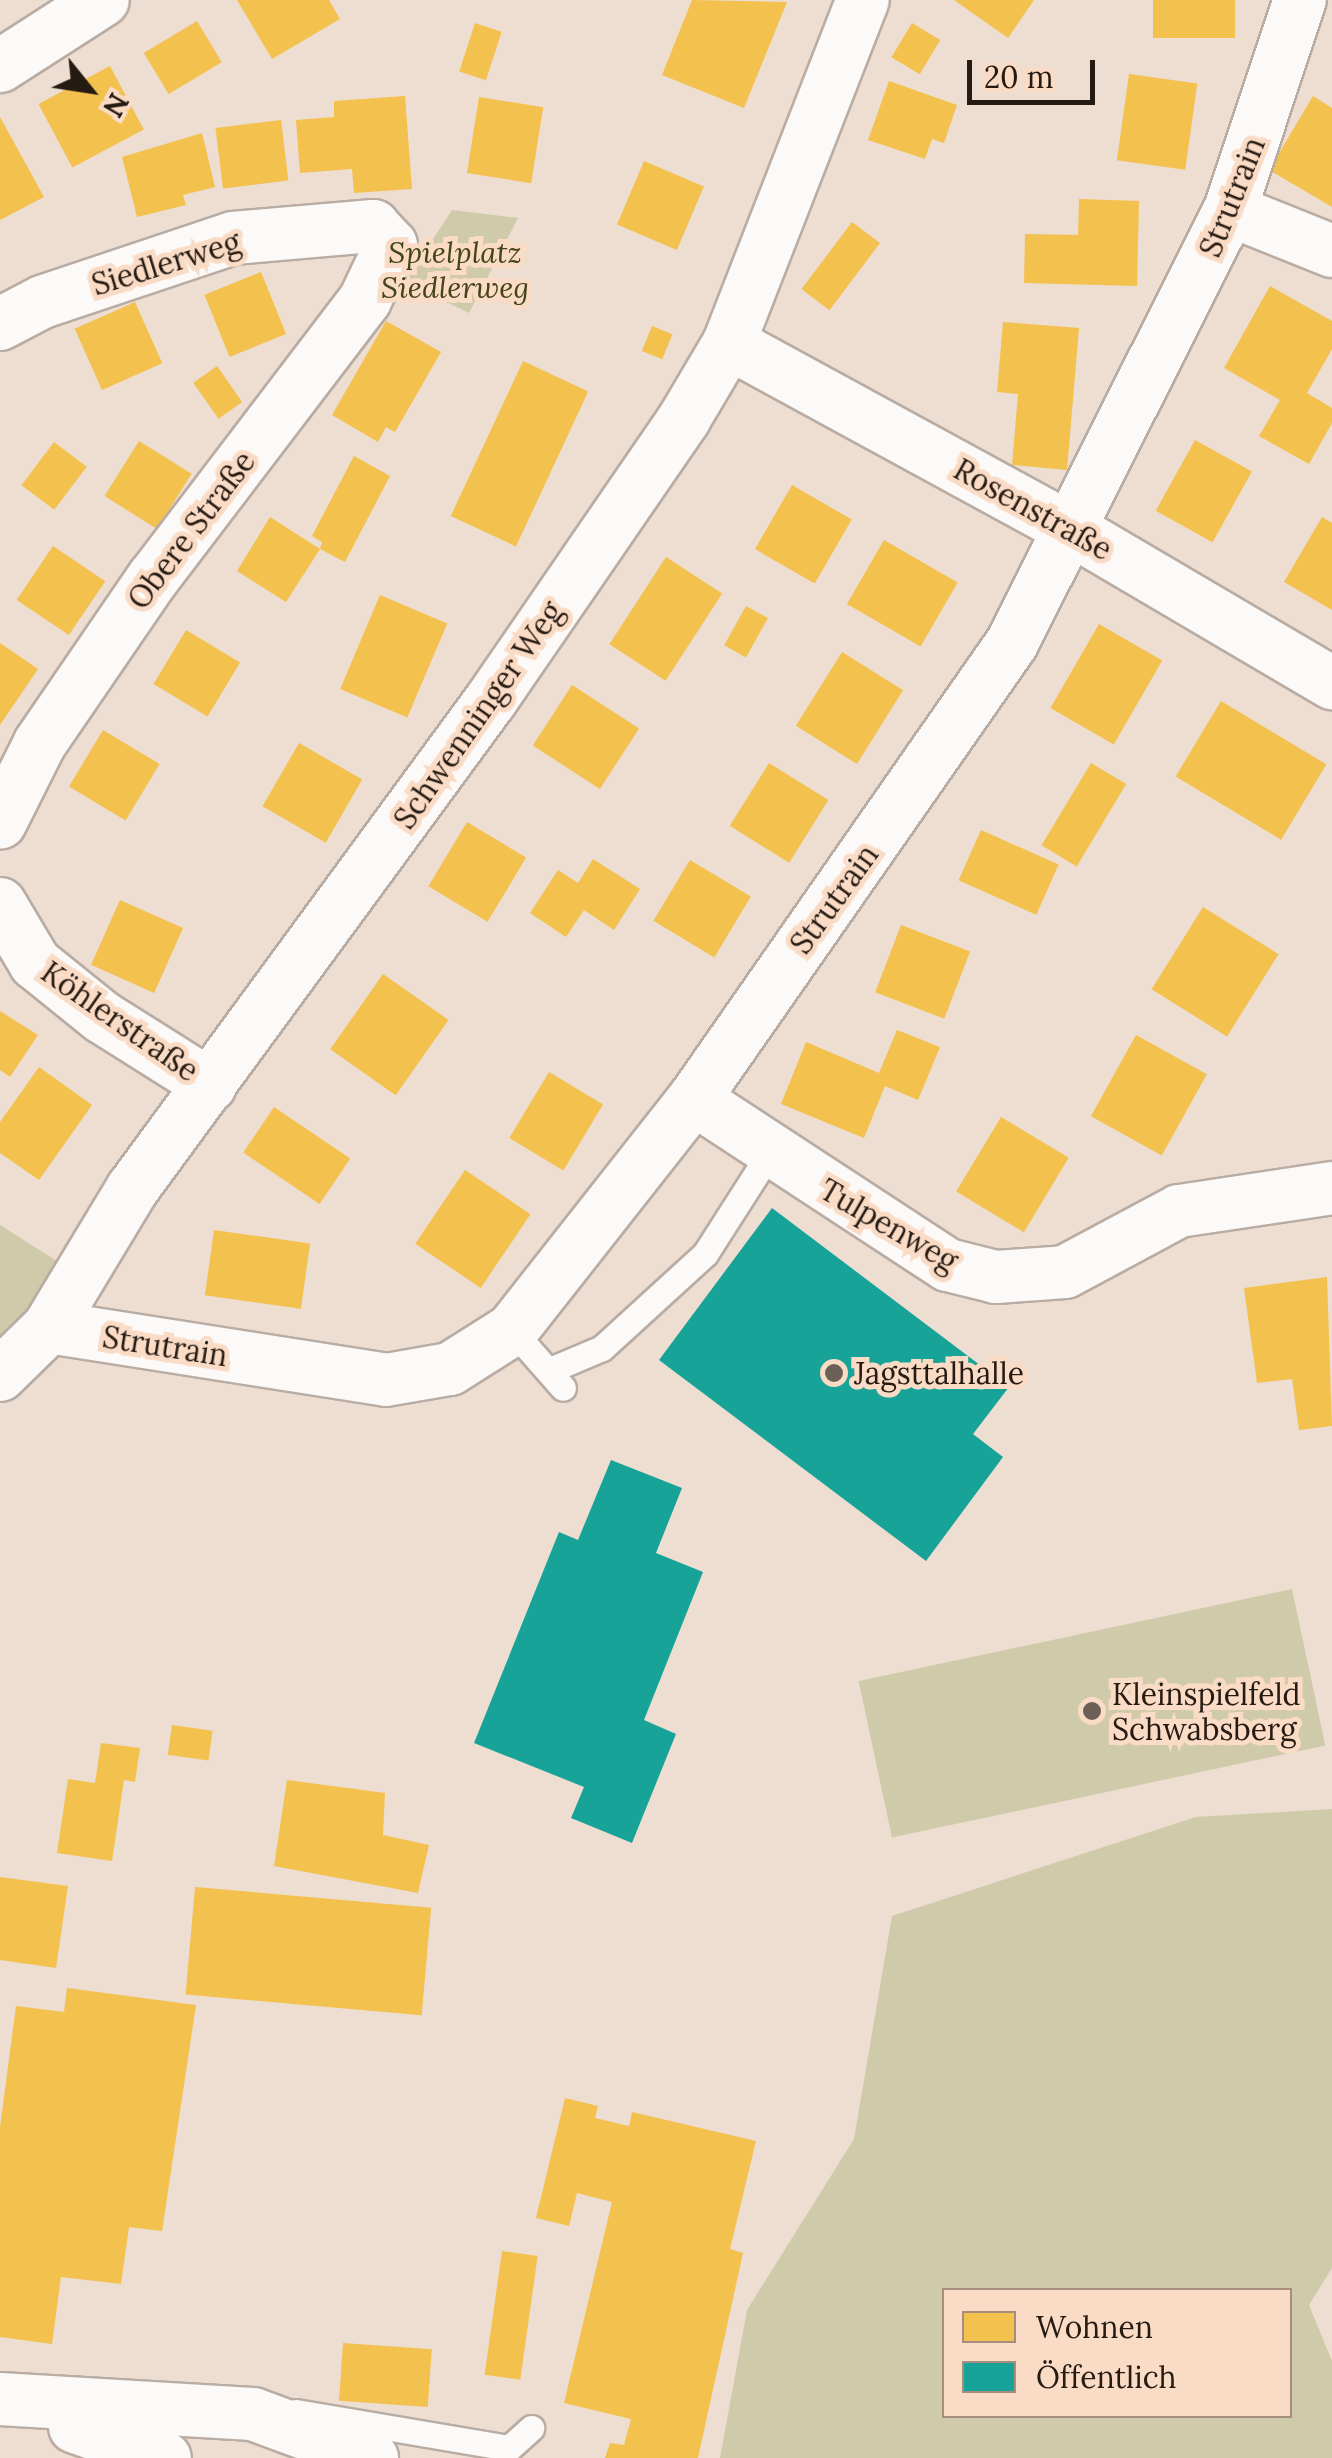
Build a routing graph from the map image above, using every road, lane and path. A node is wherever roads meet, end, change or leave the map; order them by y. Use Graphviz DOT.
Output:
graph roads {
  1 [pos="103,0"];
  2 [pos="863,0"];
  3 [pos="1300,0"];
  4 [pos="0,66"];
  5 [pos="1230,210"];
  6 [pos="391,245"];
  7 [pos="1332,251"];
  8 [pos="0,324"];
  9 [pos="729,343"];
  10 [pos="1072,530"];
  11 [pos="1332,682"];
  12 [pos="0,823"];
  13 [pos="0,904"];
  14 [pos="210,1085"];
  15 [pos="694,1099"];
  16 [pos="769,1154"];
  17 [pos="1332,1188"];
  18 [pos="49,1326"];
  19 [pos="512,1330"];
  20 [pos="0,1375"];
  21 [pos="0,2399"];
  22 [pos="254,2414"];
  23 [pos="531,2428"];
  24 [pos="70,2429"];
  25 [pos="165,2458"];
  26 [pos="372,2458"];
  1 -- 4 [label="street"];
  2 -- 9 [label="street, Schwenninger Weg"];
  3 -- 5 [label="street, Strutrain"];
  5 -- 7 [label="street"];
  5 -- 10 [label="street, Strutrain"];
  6 -- 8 [label="street, Siedlerweg"];
  6 -- 12 [label="street, Obere Straße"];
  9 -- 10 [label="street, Rosenstraße"];
  9 -- 14 [label="street, Schwenninger Weg"];
  10 -- 11 [label="street, Rosenstraße"];
  10 -- 15 [label="street, Strutrain"];
  13 -- 14 [label="street, Köhlerstraße"];
  14 -- 18 [label="street, Schwenninger Weg"];
  15 -- 16 [label="street, Tulpenweg"];
  15 -- 19 [label="street, Strutrain"];
  16 -- 17 [label="street, Tulpenweg"];
  16 -- 19 [label="lane"];
  18 -- 19 [label="street, Strutrain"];
  18 -- 20 [label="street, Schwenninger Weg"];
  21 -- 24 [label="street"];
  22 -- 23 [label="lane"];
  22 -- 24 [label="street"];
  22 -- 26 [label="street"];
  24 -- 25 [label="street"];
}
